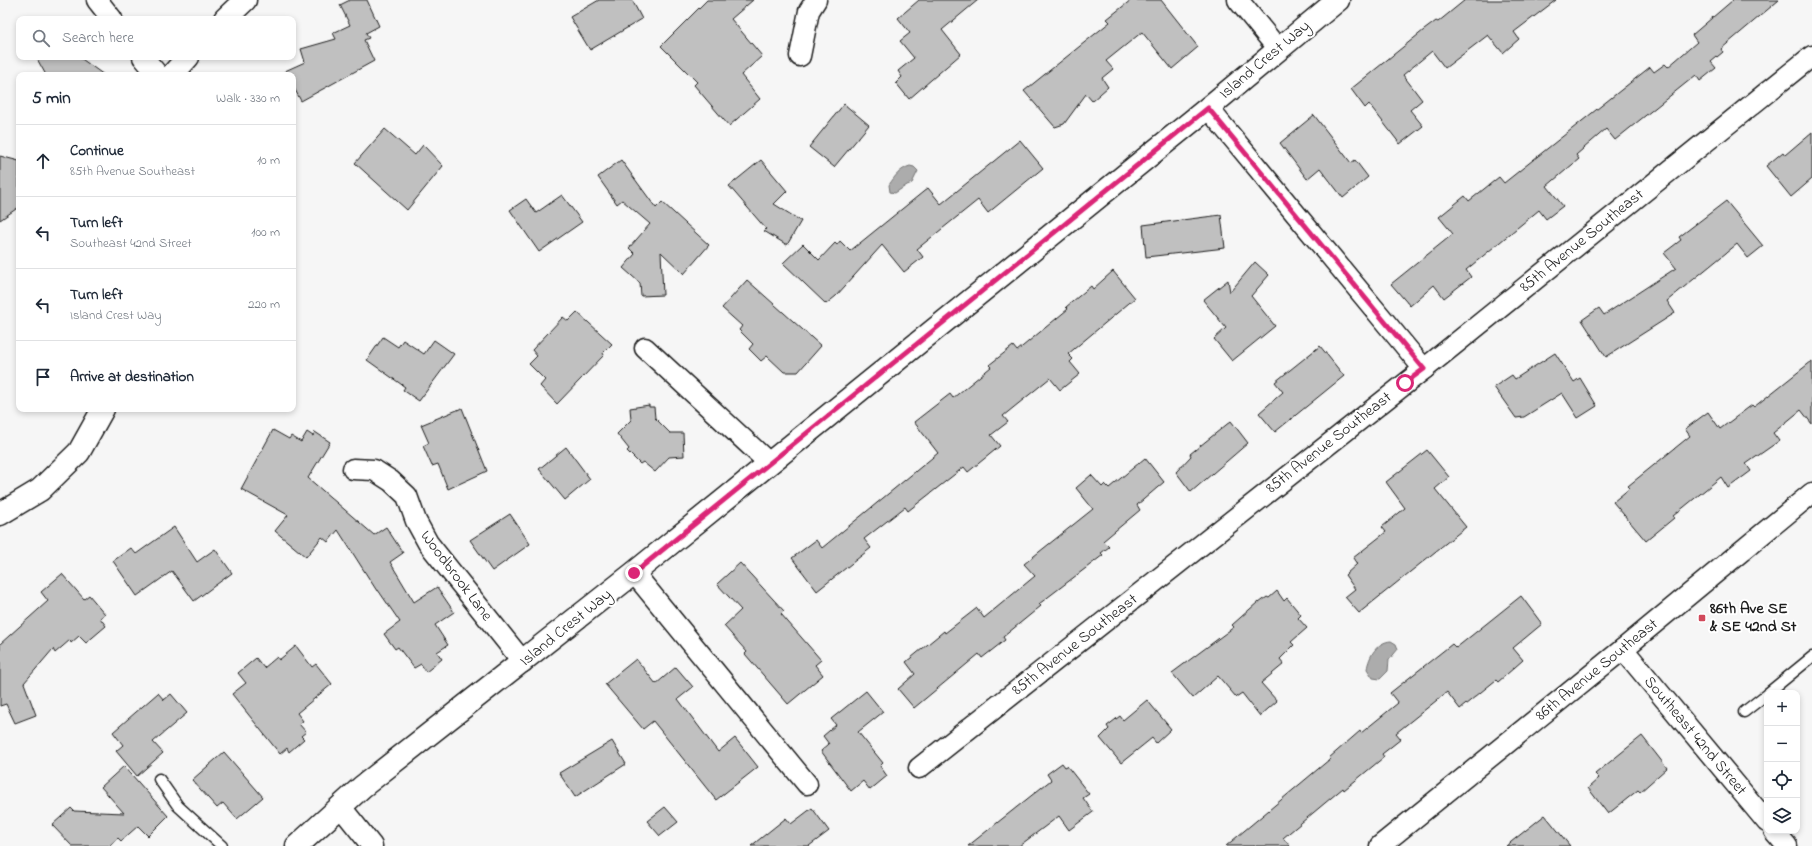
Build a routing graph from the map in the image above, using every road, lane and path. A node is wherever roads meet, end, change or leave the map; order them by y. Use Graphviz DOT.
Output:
graph roads {
  1 [pos="96,0"];
  2 [pos="245,0"];
  3 [pos="816,0"];
  4 [pos="1238,0"];
  5 [pos="1338,0"];
  6 [pos="109,16"];
  7 [pos="228,16"];
  8 [pos="1278,49"];
  9 [pos="800,56"];
  10 [pos="1812,56"];
  11 [pos="146,60"];
  12 [pos="185,60"];
  13 [pos="156,72"];
  14 [pos="175,72"];
  15 [pos="1208,108"];
  16 [pos="645,348"];
  17 [pos="1424,369"];
  18 [pos="100,412"];
  19 [pos="769,463"];
  20 [pos="354,469"];
  21 [pos="1812,493"];
  22 [pos="0,514"];
  23 [pos="634,573"];
  24 [pos="1623,649"];
  25 [pos="1812,657"];
  26 [pos="523,662"];
  27 [pos="1772,690"];
  28 [pos="1764,696"];
  29 [pos="1744,712"];
  30 [pos="919,768"];
  31 [pos="159,779"];
  32 [pos="807,784"];
  33 [pos="340,806"];
  34 [pos="1764,818"];
  35 [pos="1777,834"];
  36 [pos="222,846"];
  37 [pos="296,846"];
  38 [pos="372,846"];
  39 [pos="1380,846"];
  40 [pos="1787,846"];
  1 -- 6 [label="street"];
  2 -- 7 [label="main road"];
  3 -- 9 [label="street"];
  4 -- 8 [label="street"];
  5 -- 8 [label="main road, Island Crest Way"];
  8 -- 15 [label="main road, Island Crest Way"];
  10 -- 17 [label="street, 85th Avenue Southeast"];
  11 -- 13 [label="street"];
  12 -- 14 [label="main road"];
  15 -- 17 [label="street"];
  15 -- 19 [label="main road, Island Crest Way"];
  16 -- 19 [label="street"];
  17 -- 30 [label="street, 85th Avenue Southeast"];
  18 -- 22 [label="main road"];
  19 -- 23 [label="main road, Island Crest Way"];
  20 -- 26 [label="street, Woodbrook Lane"];
  21 -- 24 [label="street, 86th Avenue Southeast"];
  23 -- 26 [label="main road, Island Crest Way"];
  23 -- 32 [label="street"];
  24 -- 34 [label="street, Southeast 42nd Street"];
  24 -- 39 [label="street, 86th Avenue Southeast"];
  25 -- 27 [label="lane"];
  26 -- 33 [label="main road, Island Crest Way"];
  28 -- 29 [label="lane"];
  31 -- 36 [label="lane"];
  33 -- 37 [label="main road, Island Crest Way"];
  33 -- 38 [label="street"];
  35 -- 40 [label="street"];
}
